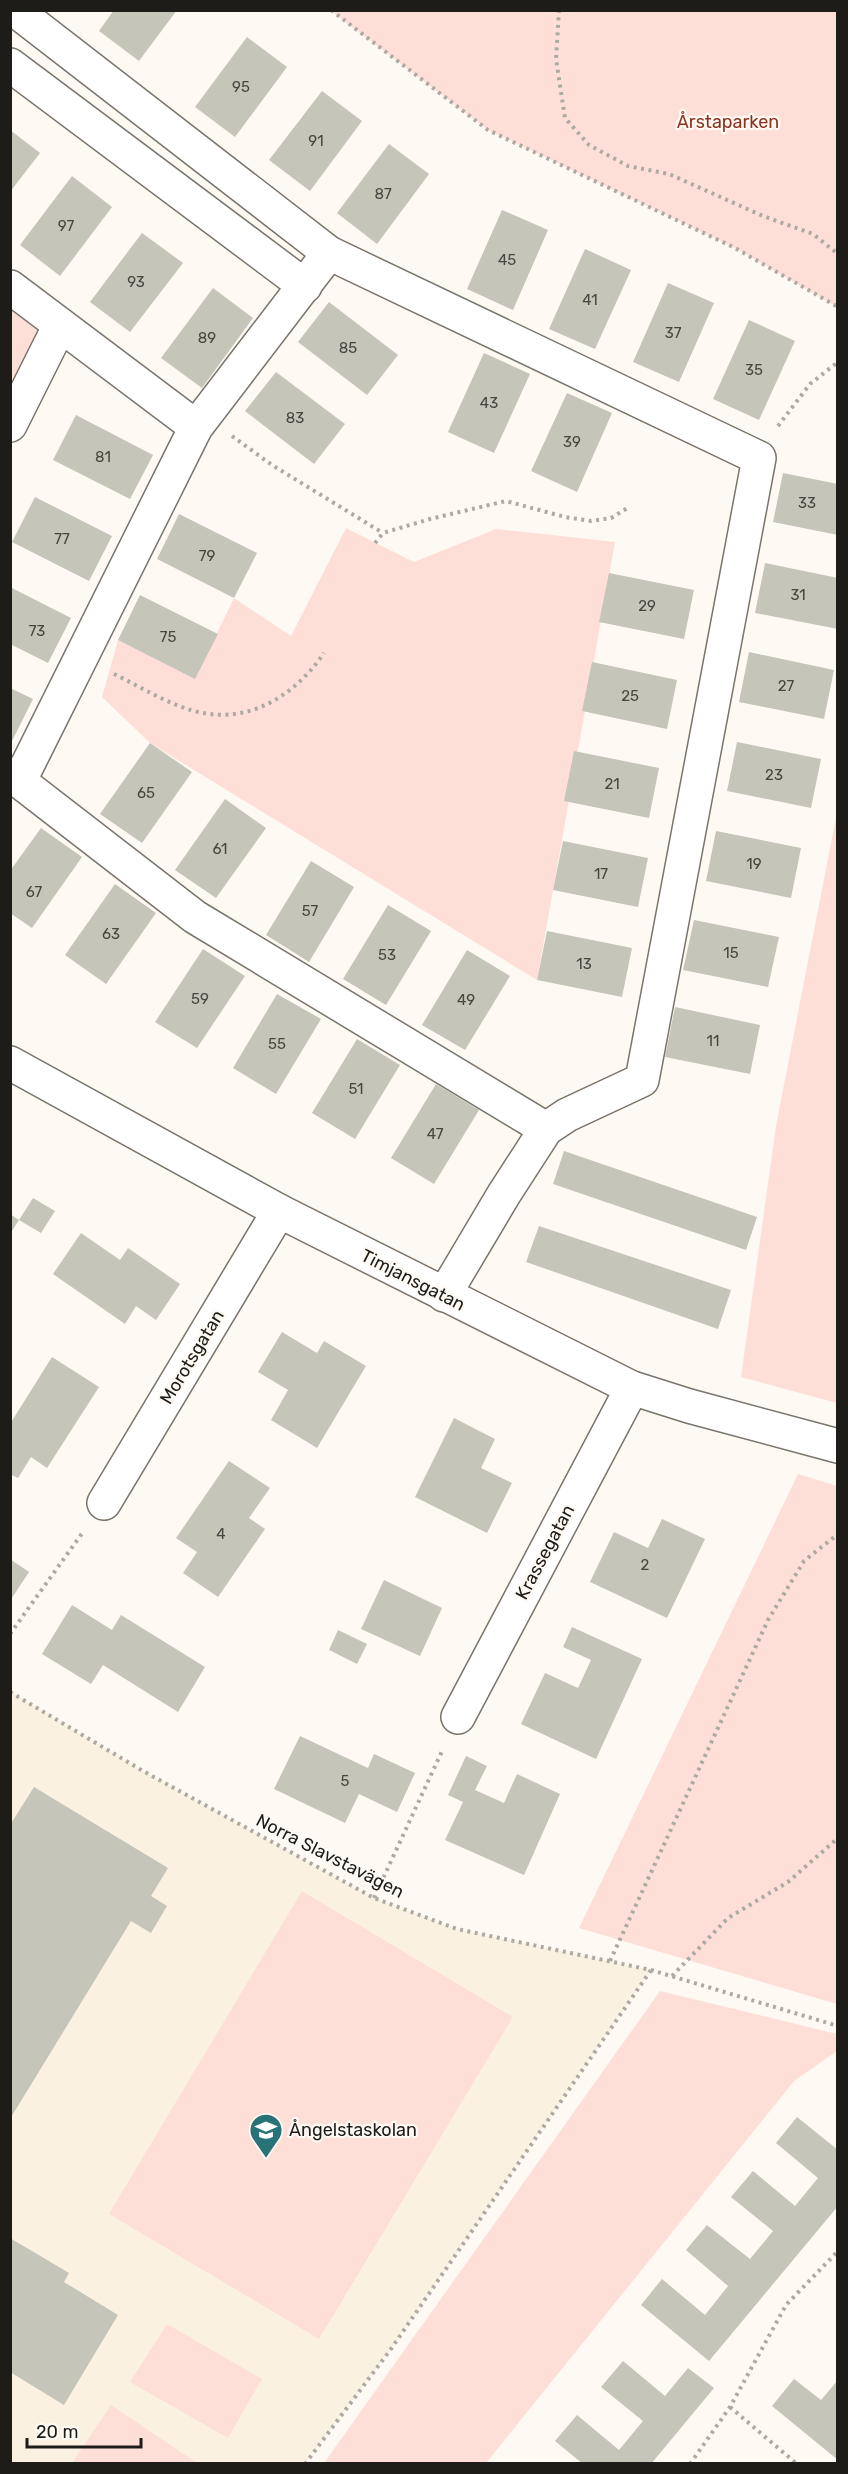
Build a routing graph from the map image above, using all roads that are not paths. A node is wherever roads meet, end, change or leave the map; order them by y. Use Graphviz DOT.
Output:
graph roads {
  1 [pos="15,10"];
  2 [pos="10,65"];
  3 [pos="329,253"];
  4 [pos="305,286"];
  5 [pos="10,287"];
  6 [pos="60,325"];
  7 [pos="199,423"];
  8 [pos="10,425"];
  9 [pos="15,777"];
  10 [pos="10,1063"];
  11 [pos="546,1129"];
  12 [pos="279,1211"];
  13 [pos="444,1295"];
  14 [pos="632,1388"];
  15 [pos="837,1446"];
  16 [pos="104,1503"];
  17 [pos="458,1717"];
  1 -- 3 [label="street"];
  2 -- 4 [label="street"];
  3 -- 4 [label="street"];
  3 -- 11 [label="street"];
  4 -- 7 [label="street"];
  5 -- 6 [label="street"];
  6 -- 7 [label="street"];
  6 -- 8 [label="street"];
  7 -- 9 [label="street"];
  9 -- 11 [label="street"];
  10 -- 12 [label="street, Timjansgatan"];
  11 -- 13 [label="street"];
  12 -- 13 [label="street, Timjansgatan"];
  12 -- 16 [label="street, Morotsgatan"];
  13 -- 14 [label="street, Timjansgatan"];
  14 -- 15 [label="street, Timjansgatan"];
  14 -- 17 [label="street, Krassegatan"];
}
